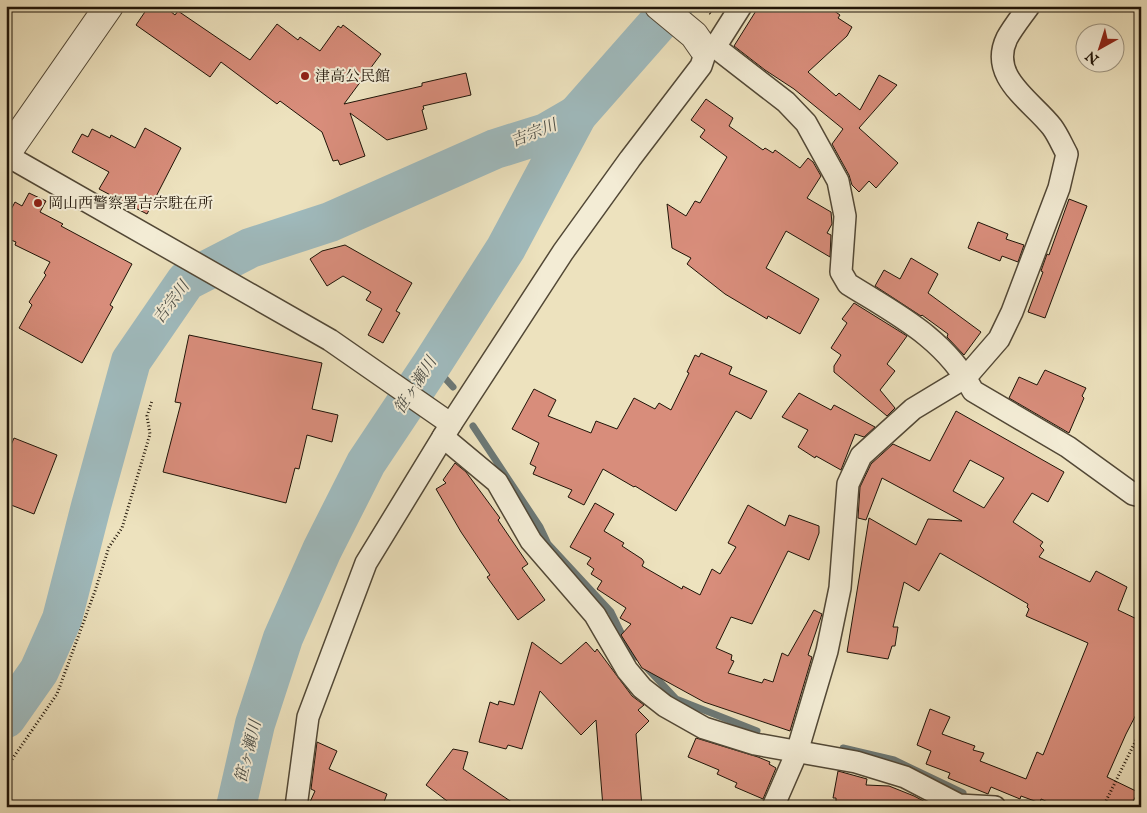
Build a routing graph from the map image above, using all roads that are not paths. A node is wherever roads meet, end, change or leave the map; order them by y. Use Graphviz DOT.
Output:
graph roads {
  1 [pos="108,6"];
  2 [pos="659,6"];
  3 [pos="741,6"];
  4 [pos="1029,6"];
  5 [pos="706,46"];
  6 [pos="6,155"];
  7 [pos="966,377"];
  8 [pos="447,431"];
  9 [pos="1141,496"];
  10 [pos="798,752"];
  11 [pos="296,807"];
  12 [pos="773,807"];
  13 [pos="995,807"];
  1 -- 6 [label="street"];
  2 -- 5 [label="street"];
  3 -- 5 [label="street"];
  4 -- 7 [label="street"];
  5 -- 7 [label="street"];
  5 -- 8 [label="street"];
  6 -- 8 [label="street"];
  7 -- 9 [label="street"];
  7 -- 10 [label="street"];
  8 -- 10 [label="street"];
  8 -- 11 [label="street"];
  10 -- 12 [label="street"];
  10 -- 13 [label="street"];
}
